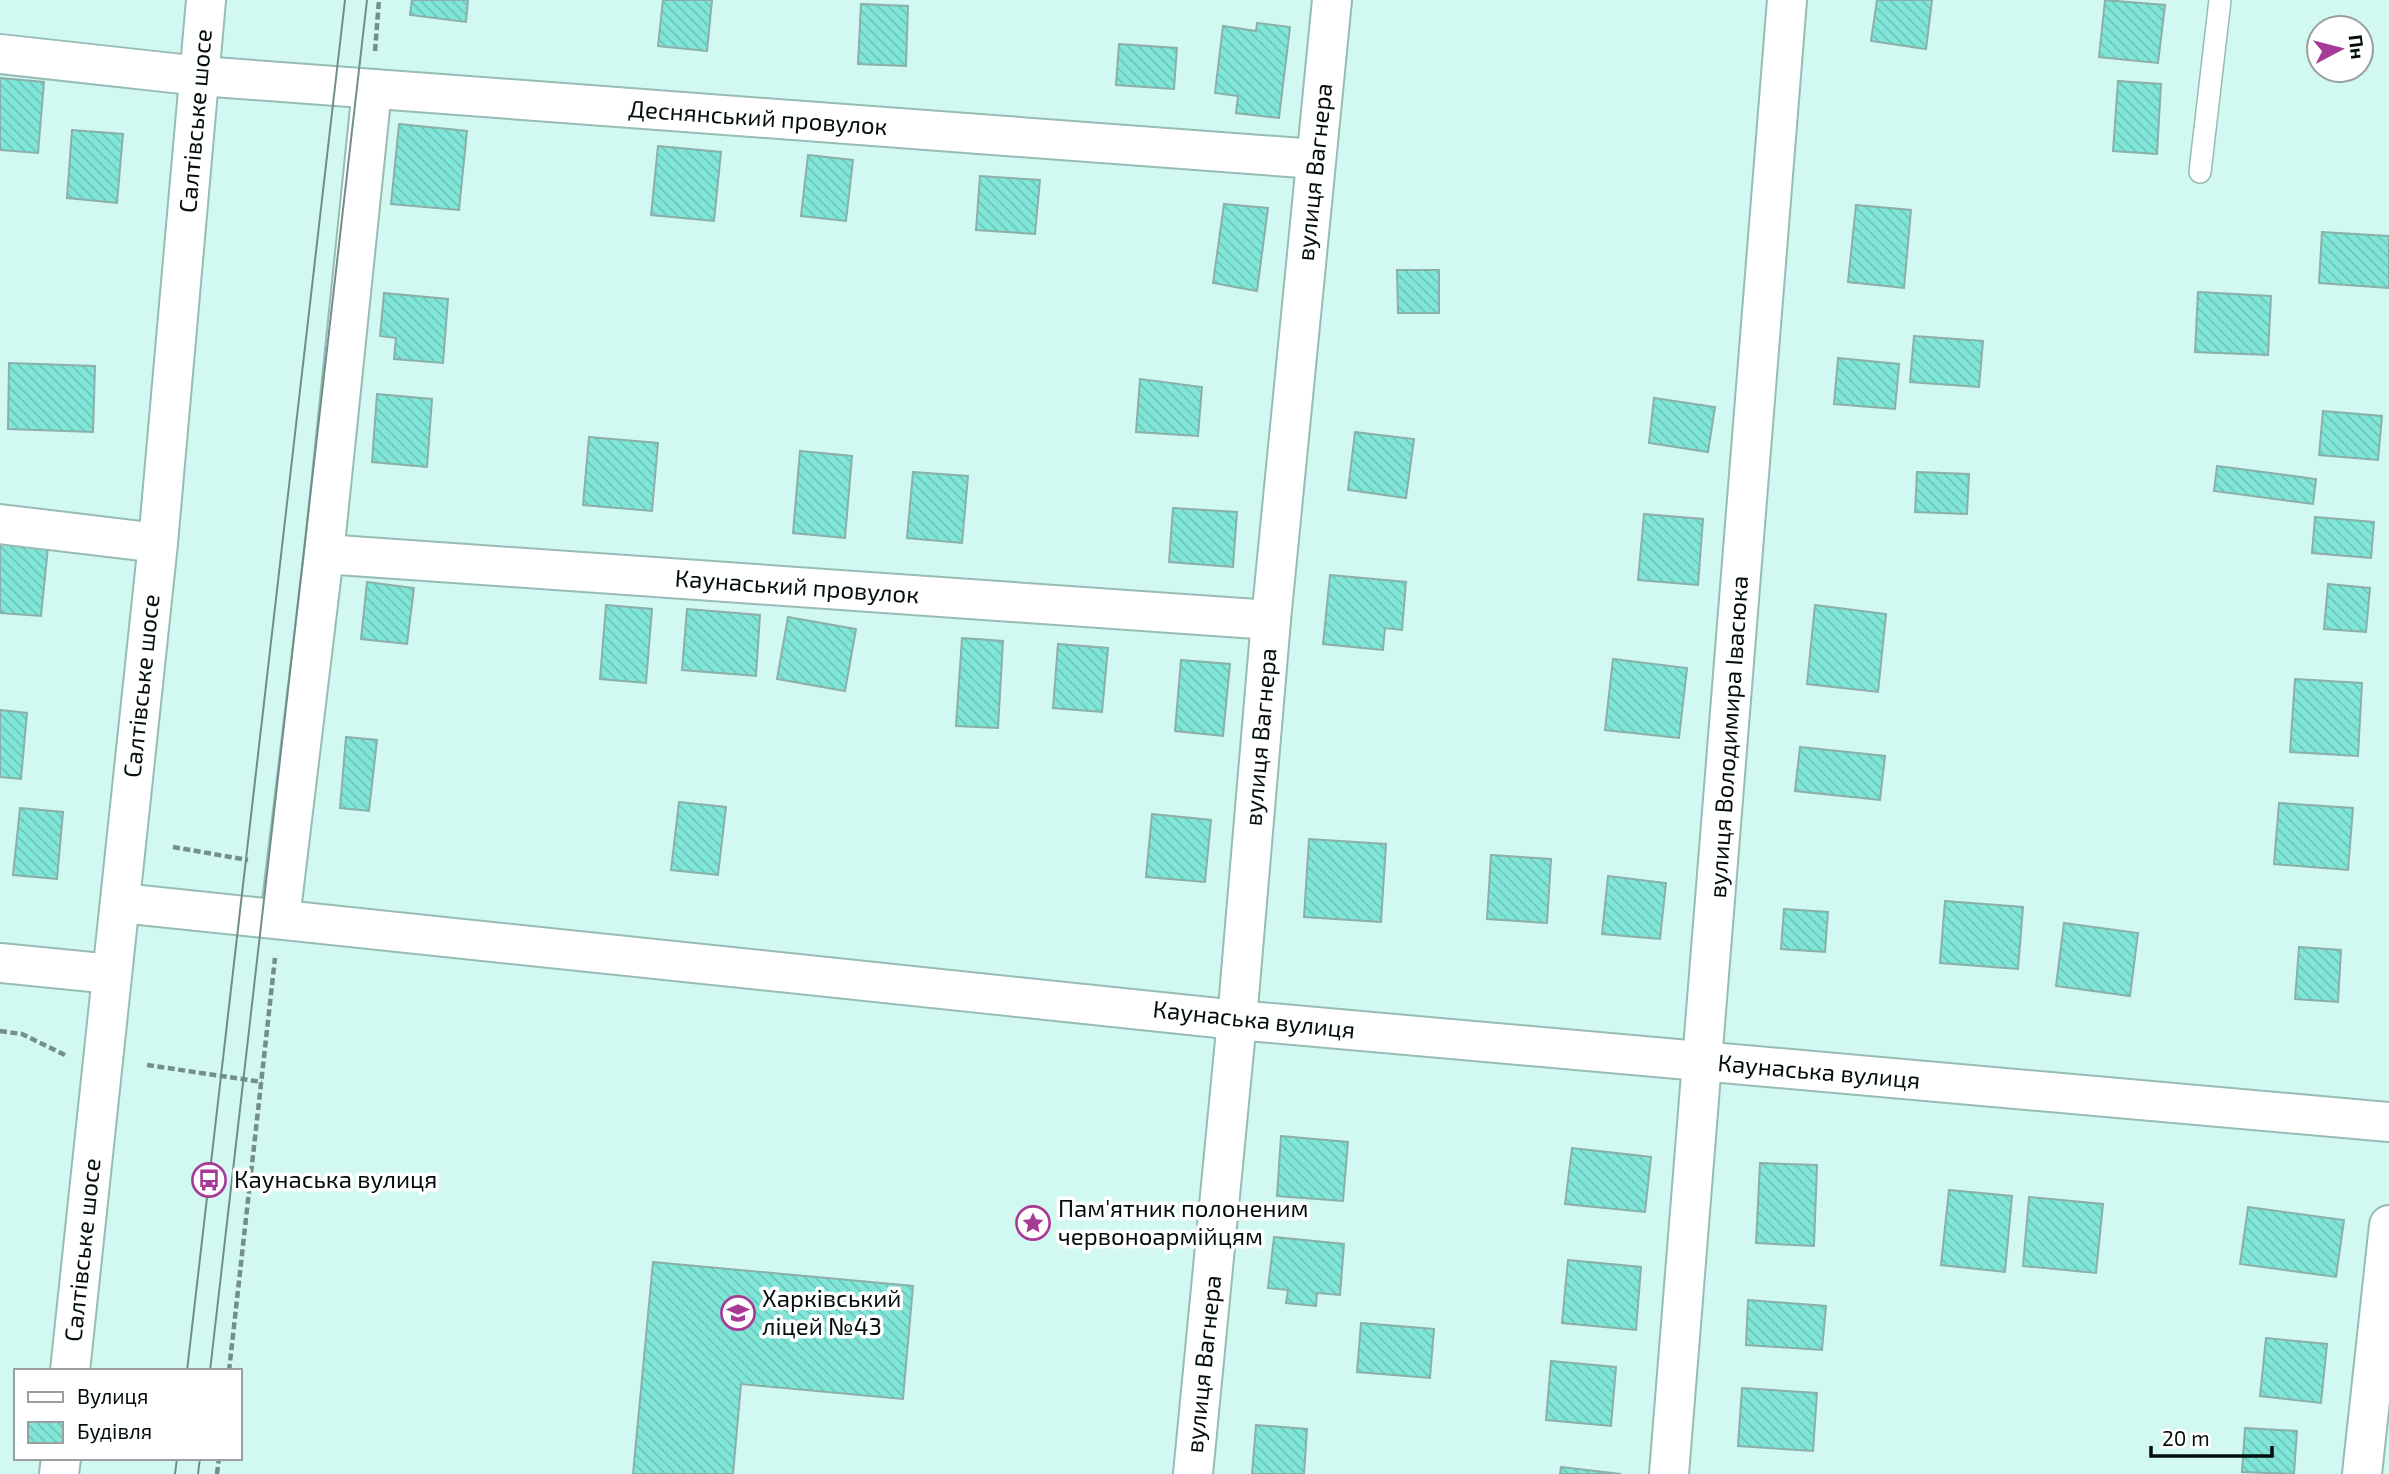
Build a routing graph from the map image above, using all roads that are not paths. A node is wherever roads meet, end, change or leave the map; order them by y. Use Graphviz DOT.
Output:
graph roads {
  1 [pos="206,0"];
  2 [pos="1332,0"];
  3 [pos="1787,0"];
  4 [pos="2220,0"];
  5 [pos="0,54"];
  6 [pos="200,76"];
  7 [pos="372,89"];
  8 [pos="1316,159"];
  9 [pos="2200,172"];
  10 [pos="0,524"];
  11 [pos="158,543"];
  12 [pos="324,554"];
  13 [pos="1270,620"];
  14 [pos="121,903"];
  15 [pos="280,919"];
  16 [pos="0,963"];
  17 [pos="112,974"];
  18 [pos="1237,1020"];
  19 [pos="1704,1062"];
  20 [pos="2389,1122"];
  21 [pos="2389,1225"];
  22 [pos="70,1369"];
  23 [pos="1193,1474"];
  24 [pos="1669,1474"];
  25 [pos="2361,1474"];
  1 -- 6 [label="street, Салтівське шосе"];
  2 -- 8 [label="street, вулиця Вагнера"];
  3 -- 19 [label="street, вулиця Володимира Івасюка"];
  4 -- 9 [label="lane"];
  5 -- 6 [label="street, Деснянський провулок"];
  6 -- 7 [label="street, Деснянський провулок"];
  6 -- 11 [label="street, Салтівське шосе"];
  7 -- 8 [label="street, Деснянський провулок"];
  7 -- 12 [label="street"];
  8 -- 13 [label="street, вулиця Вагнера"];
  10 -- 11 [label="street"];
  11 -- 14 [label="street, Салтівське шосе"];
  12 -- 13 [label="street, Каунаський провулок"];
  12 -- 15 [label="street"];
  13 -- 18 [label="street, вулиця Вагнера"];
  14 -- 15 [label="street, Каунаська вулиця"];
  14 -- 17 [label="street, Салтівське шосе"];
  15 -- 18 [label="street, Каунаська вулиця"];
  16 -- 17 [label="street"];
  17 -- 22 [label="street, Салтівське шосе"];
  18 -- 19 [label="street, Каунаська вулиця"];
  18 -- 23 [label="street, вулиця Вагнера"];
  19 -- 20 [label="street, Каунаська вулиця"];
  19 -- 24 [label="street, вулиця Володимира Івасюка"];
  21 -- 25 [label="street"];
}
